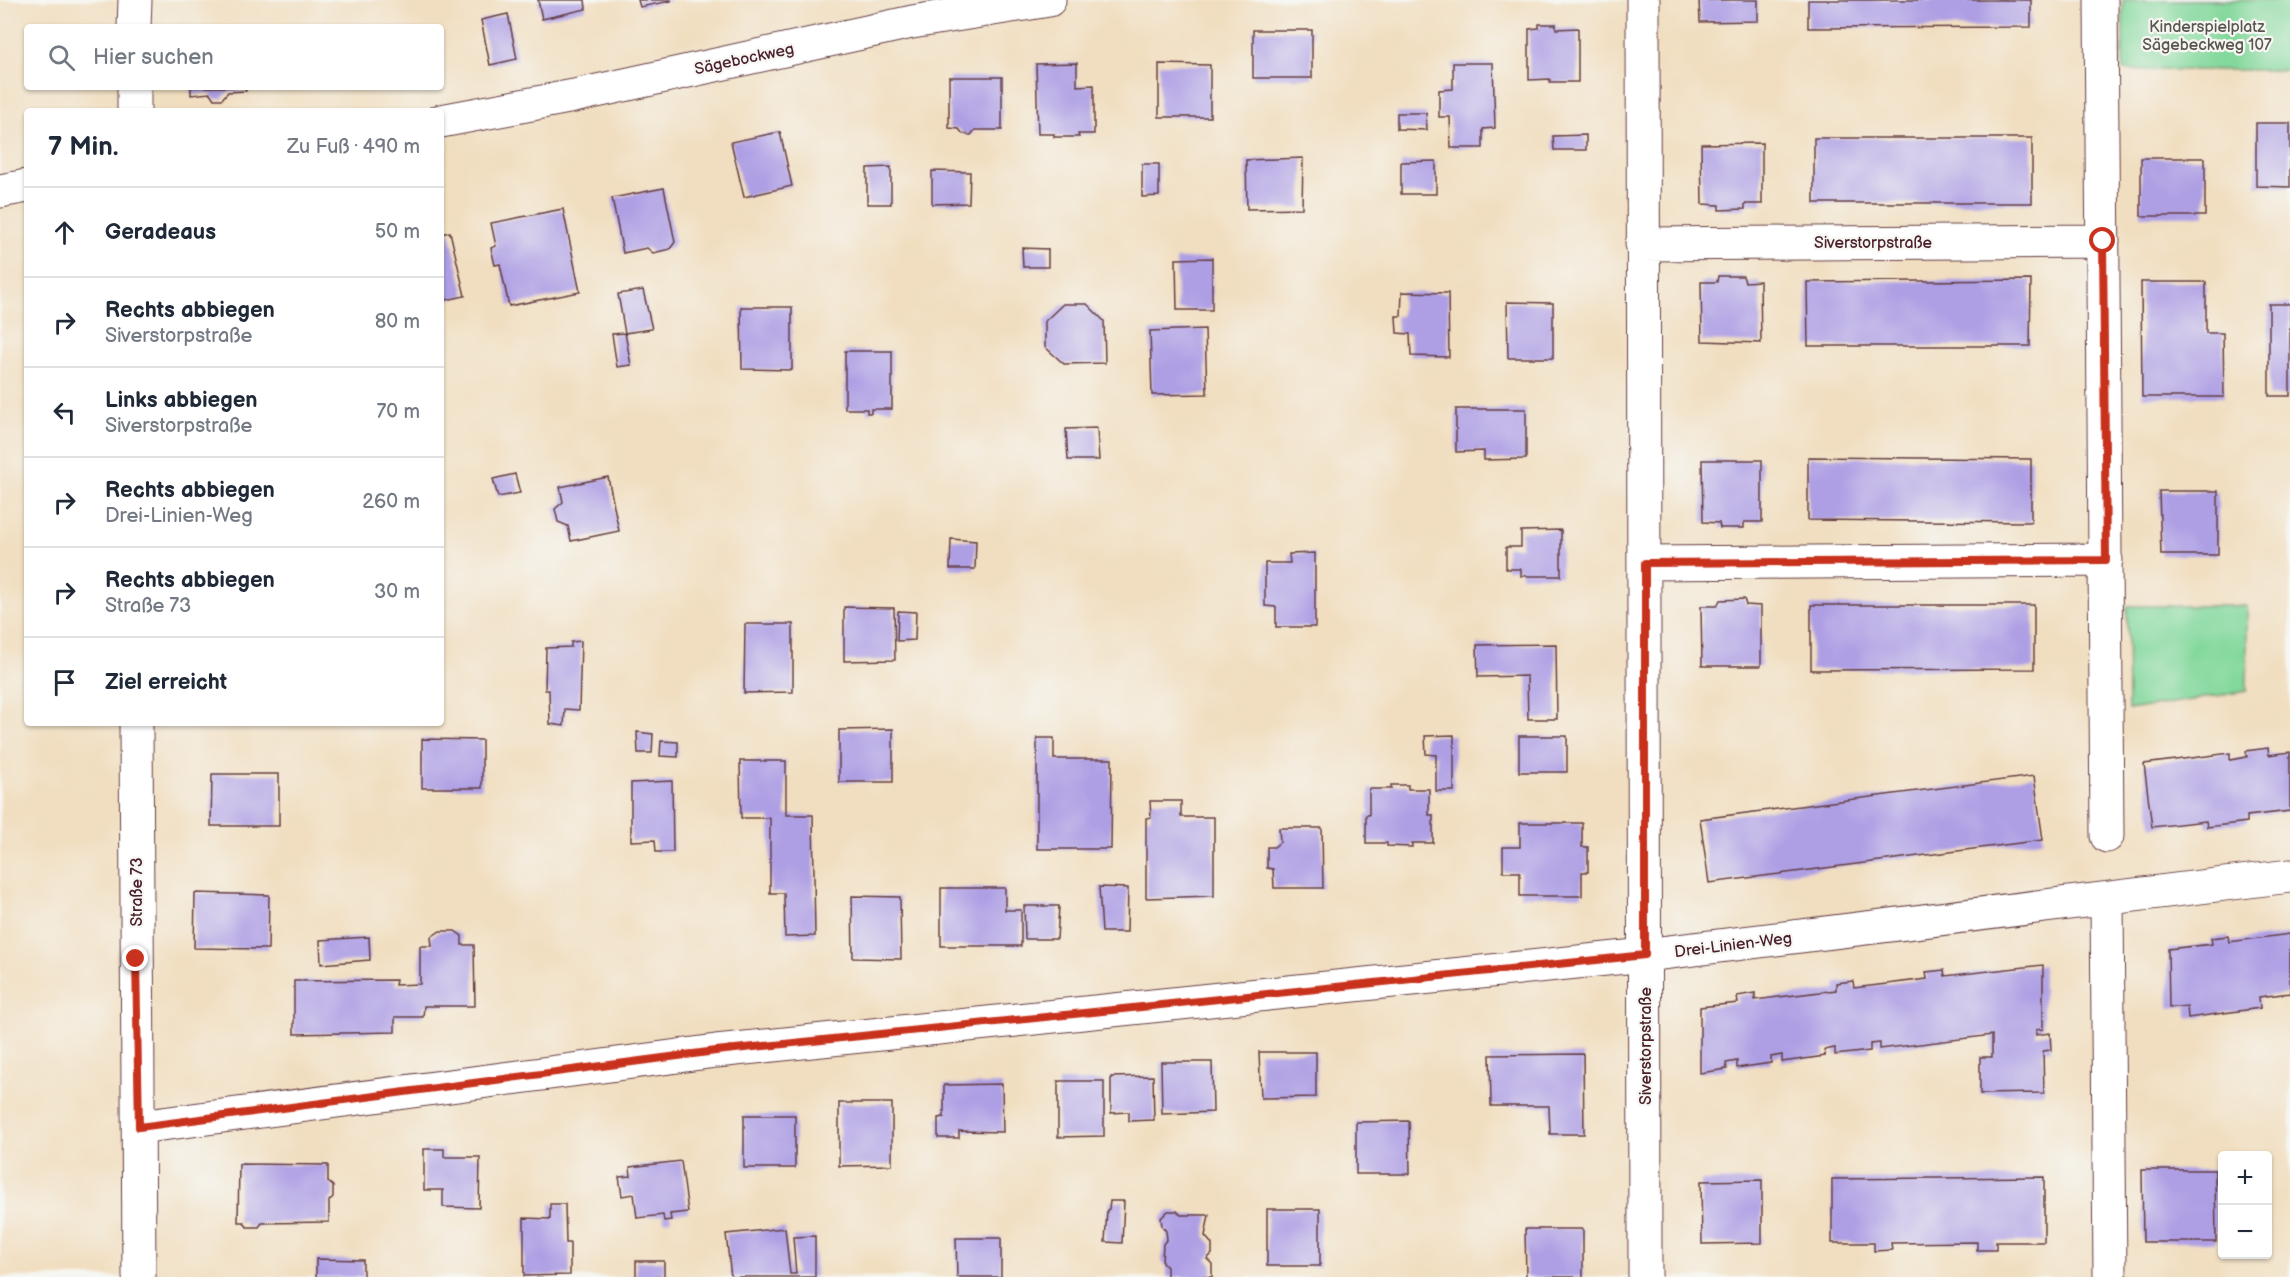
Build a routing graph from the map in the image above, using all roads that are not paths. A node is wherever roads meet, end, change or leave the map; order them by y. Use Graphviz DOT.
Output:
graph roads {
  1 [pos="135,0"];
  2 [pos="1049,0"];
  3 [pos="1643,0"];
  4 [pos="2101,0"];
  5 [pos="134,24"];
  6 [pos="134,90"];
  7 [pos="134,108"];
  8 [pos="444,120"];
  9 [pos="24,187"];
  10 [pos="0,191"];
  11 [pos="2103,241"];
  12 [pos="1642,244"];
  13 [pos="2106,560"];
  14 [pos="1645,563"];
  15 [pos="135,726"];
  16 [pos="2107,836"];
  17 [pos="2290,876"];
  18 [pos="2108,899"];
  19 [pos="1645,955"];
  20 [pos="139,1127"];
  21 [pos="139,1277"];
  22 [pos="1645,1277"];
  23 [pos="2109,1277"];
  1 -- 5 [label="street"];
  2 -- 8 [label="street, Sägebockweg"];
  3 -- 12 [label="street, Siverstorpstraße"];
  4 -- 11 [label="street"];
  6 -- 7 [label="street"];
  9 -- 10 [label="street"];
  11 -- 12 [label="street, Siverstorpstraße"];
  11 -- 13 [label="street"];
  12 -- 14 [label="street, Siverstorpstraße"];
  13 -- 14 [label="street"];
  13 -- 16 [label="street"];
  14 -- 19 [label="street, Siverstorpstraße"];
  15 -- 20 [label="street, Straße 73"];
  17 -- 18 [label="street, Drei-Linien-Weg"];
  18 -- 19 [label="street, Drei-Linien-Weg"];
  18 -- 23 [label="street"];
  19 -- 20 [label="street, Drei-Linien-Weg"];
  19 -- 22 [label="street, Siverstorpstraße"];
  20 -- 21 [label="street, Straße 73"];
}
